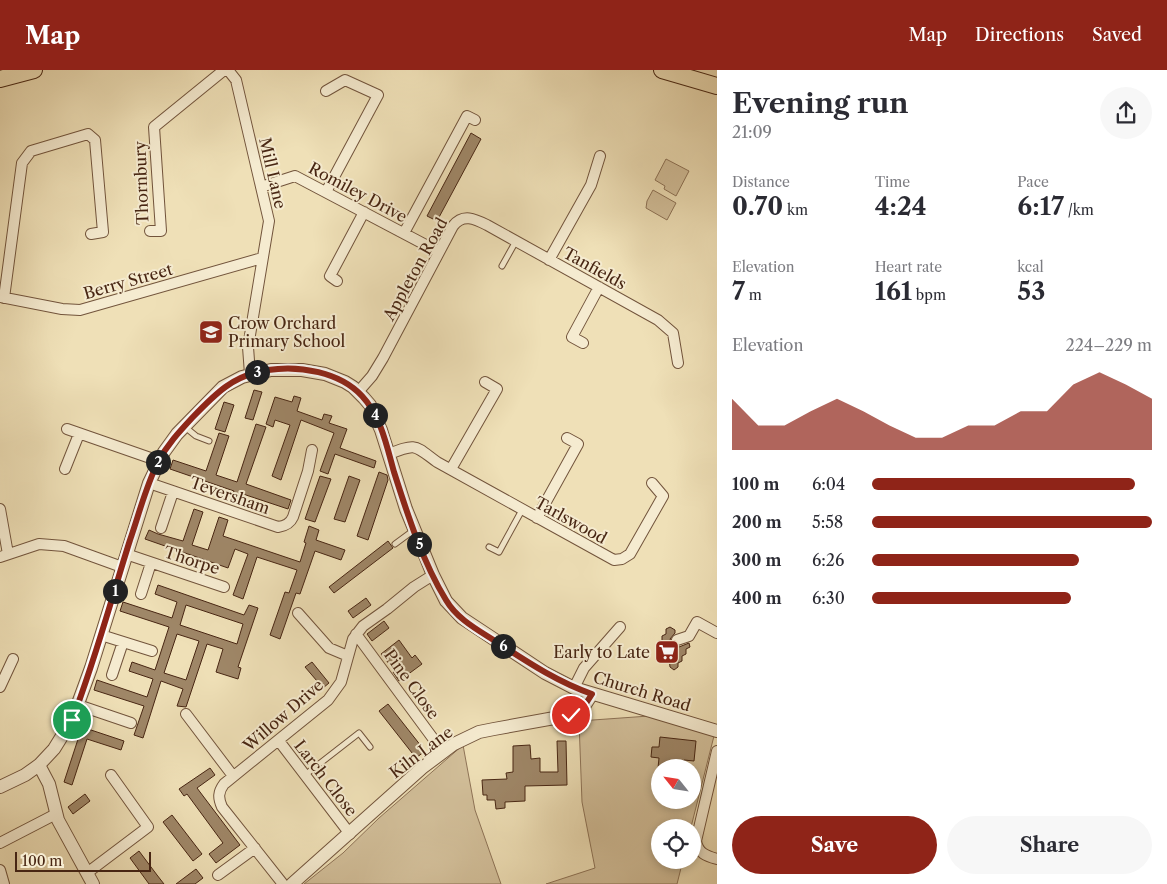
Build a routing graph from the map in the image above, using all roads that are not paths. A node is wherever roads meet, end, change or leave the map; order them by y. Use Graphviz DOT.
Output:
graph roads {
  1 [pos="34,70"];
  2 [pos="224,70"];
  3 [pos="228,70"];
  4 [pos="662,70"];
  5 [pos="0,79"];
  6 [pos="717,86"];
  7 [pos="326,91"];
  8 [pos="475,120"];
  9 [pos="600,156"];
  10 [pos="261,187"];
  11 [pos="326,192"];
  12 [pos="364,212"];
  13 [pos="150,231"];
  14 [pos="404,233"];
  15 [pos="91,234"];
  16 [pos="516,241"];
  17 [pos="439,252"];
  18 [pos="262,258"];
  19 [pos="549,260"];
  20 [pos="502,266"];
  21 [pos="336,281"];
  22 [pos="599,287"];
  23 [pos="2,298"];
  24 [pos="583,343"];
  25 [pos="678,363"];
  26 [pos="250,374"];
  27 [pos="484,382"];
  28 [pos="358,392"];
  29 [pos="184,426"];
  30 [pos="67,429"];
  31 [pos="79,434"];
  32 [pos="567,438"];
  33 [pos="209,441"];
  34 [pos="312,450"];
  35 [pos="389,454"];
  36 [pos="159,461"];
  37 [pos="66,469"];
  38 [pos="451,469"];
  39 [pos="652,483"];
  40 [pos="149,484"];
  41 [pos="173,492"];
  42 [pos="0,509"];
  43 [pos="522,510"];
  44 [pos="537,518"];
  45 [pos="161,528"];
  46 [pos="414,530"];
  47 [pos="395,544"];
  48 [pos="490,547"];
  49 [pos="4,556"];
  50 [pos="124,561"];
  51 [pos="151,563"];
  52 [pos="433,575"];
  53 [pos="224,587"];
  54 [pos="141,594"];
  55 [pos="298,613"];
  56 [pos="620,627"];
  57 [pos="717,633"];
  58 [pos="356,634"];
  59 [pos="101,635"];
  60 [pos="677,640"];
  61 [pos="123,642"];
  62 [pos="152,652"];
  63 [pos="348,656"];
  64 [pos="13,659"];
  65 [pos="112,675"];
  66 [pos="0,687"];
  67 [pos="574,688"];
  68 [pos="592,694"];
  69 [pos="78,705"];
  70 [pos="186,714"];
  71 [pos="131,723"];
  72 [pos="717,731"];
  73 [pos="278,742"];
  74 [pos="370,747"];
  75 [pos="717,751"];
  76 [pos="443,752"];
  77 [pos="39,765"];
  78 [pos="111,775"];
  79 [pos="304,775"];
  80 [pos="233,776"];
  81 [pos="0,787"];
  82 [pos="56,814"];
  83 [pos="350,834"];
  84 [pos="0,843"];
  85 [pos="255,848"];
  86 [pos="717,859"];
  87 [pos="0,870"];
  88 [pos="218,875"];
  89 [pos="90,879"];
  90 [pos="4,884"];
  91 [pos="283,884"];
  92 [pos="292,884"];
  1 -- 5 [label="main road"];
  2 -- 13 [label="street, Thornbury"];
  3 -- 10 [label="street, Mill Lane"];
  4 -- 6 [label="main road"];
  7 -- 11 [label="street"];
  8 -- 14 [label="street"];
  9 -- 19 [label="street, Tanfields"];
  10 -- 11 [label="street, Romiley Drive"];
  10 -- 18 [label="street, Mill Lane"];
  11 -- 12 [label="street, Romiley Drive"];
  12 -- 14 [label="street, Romiley Drive"];
  12 -- 21 [label="street"];
  14 -- 17 [label="street, Romiley Drive"];
  15 -- 23 [label="street"];
  16 -- 17 [label="street, Appleton Road"];
  16 -- 19 [label="street, Appleton Road"];
  16 -- 20 [label="lane"];
  17 -- 28 [label="street, Appleton Road"];
  18 -- 23 [label="street, Berry Street"];
  18 -- 26 [label="street, Mill Lane"];
  19 -- 22 [label="street, Tanfields"];
  22 -- 24 [label="street"];
  22 -- 25 [label="street, Tanfields"];
  26 -- 28 [label="street, Church Road"];
  26 -- 29 [label="street, Church Road"];
  27 -- 38 [label="street"];
  28 -- 35 [label="street, Church Road"];
  29 -- 33 [label="lane"];
  29 -- 36 [label="street, Church Road"];
  30 -- 31 [label="street"];
  31 -- 36 [label="street"];
  31 -- 37 [label="street"];
  32 -- 44 [label="street"];
  34 -- 41 [label="street, Teversham"];
  35 -- 38 [label="street, Tarlswood"];
  35 -- 46 [label="street, Church Road"];
  36 -- 40 [label="street, Church Road"];
  38 -- 43 [label="street, Tarlswood"];
  39 -- 44 [label="street, Tarlswood"];
  40 -- 41 [label="street, Teversham"];
  40 -- 50 [label="street, Church Road"];
  41 -- 45 [label="street, Teversham"];
  42 -- 49 [label="street"];
  43 -- 44 [label="street, Tarlswood"];
  43 -- 48 [label="lane"];
  46 -- 47 [label="lane"];
  46 -- 52 [label="street, Church Road"];
  49 -- 50 [label="street, Thorpe"];
  50 -- 51 [label="street, Thorpe"];
  50 -- 59 [label="street, Church Road"];
  51 -- 53 [label="street, Thorpe"];
  51 -- 54 [label="street, Thorpe"];
  52 -- 58 [label="street, Willow Drive"];
  52 -- 67 [label="street, Church Road"];
  55 -- 63 [label="street"];
  56 -- 67 [label="street"];
  57 -- 60 [label="street"];
  58 -- 63 [label="street, Willow Drive"];
  58 -- 76 [label="street, Pine Close"];
  59 -- 61 [label="street"];
  59 -- 69 [label="street, Church Road"];
  61 -- 62 [label="street"];
  61 -- 65 [label="street"];
  63 -- 73 [label="street, Willow Drive"];
  64 -- 66 [label="street"];
  67 -- 68 [label="street, Church Road"];
  68 -- 72 [label="street, Church Road"];
  68 -- 76 [label="street, Kiln Lane"];
  69 -- 71 [label="street"];
  69 -- 77 [label="street, Church Road"];
  70 -- 80 [label="street"];
  73 -- 79 [label="street, Larch Close"];
  73 -- 80 [label="street, Willow Drive"];
  74 -- 79 [label="lane"];
  75 -- 86 [label="street"];
  76 -- 83 [label="street, Kiln Lane"];
  77 -- 81 [label="street, Church Road"];
  77 -- 82 [label="street"];
  78 -- 89 [label="street"];
  79 -- 83 [label="street, Larch Close"];
  80 -- 85 [label="street, Willow Drive"];
  82 -- 84 [label="street"];
  82 -- 89 [label="street"];
  83 -- 92 [label="street, Kiln Lane"];
  85 -- 88 [label="street"];
  85 -- 91 [label="street, Willow Drive"];
  87 -- 90 [label="street"];
}
